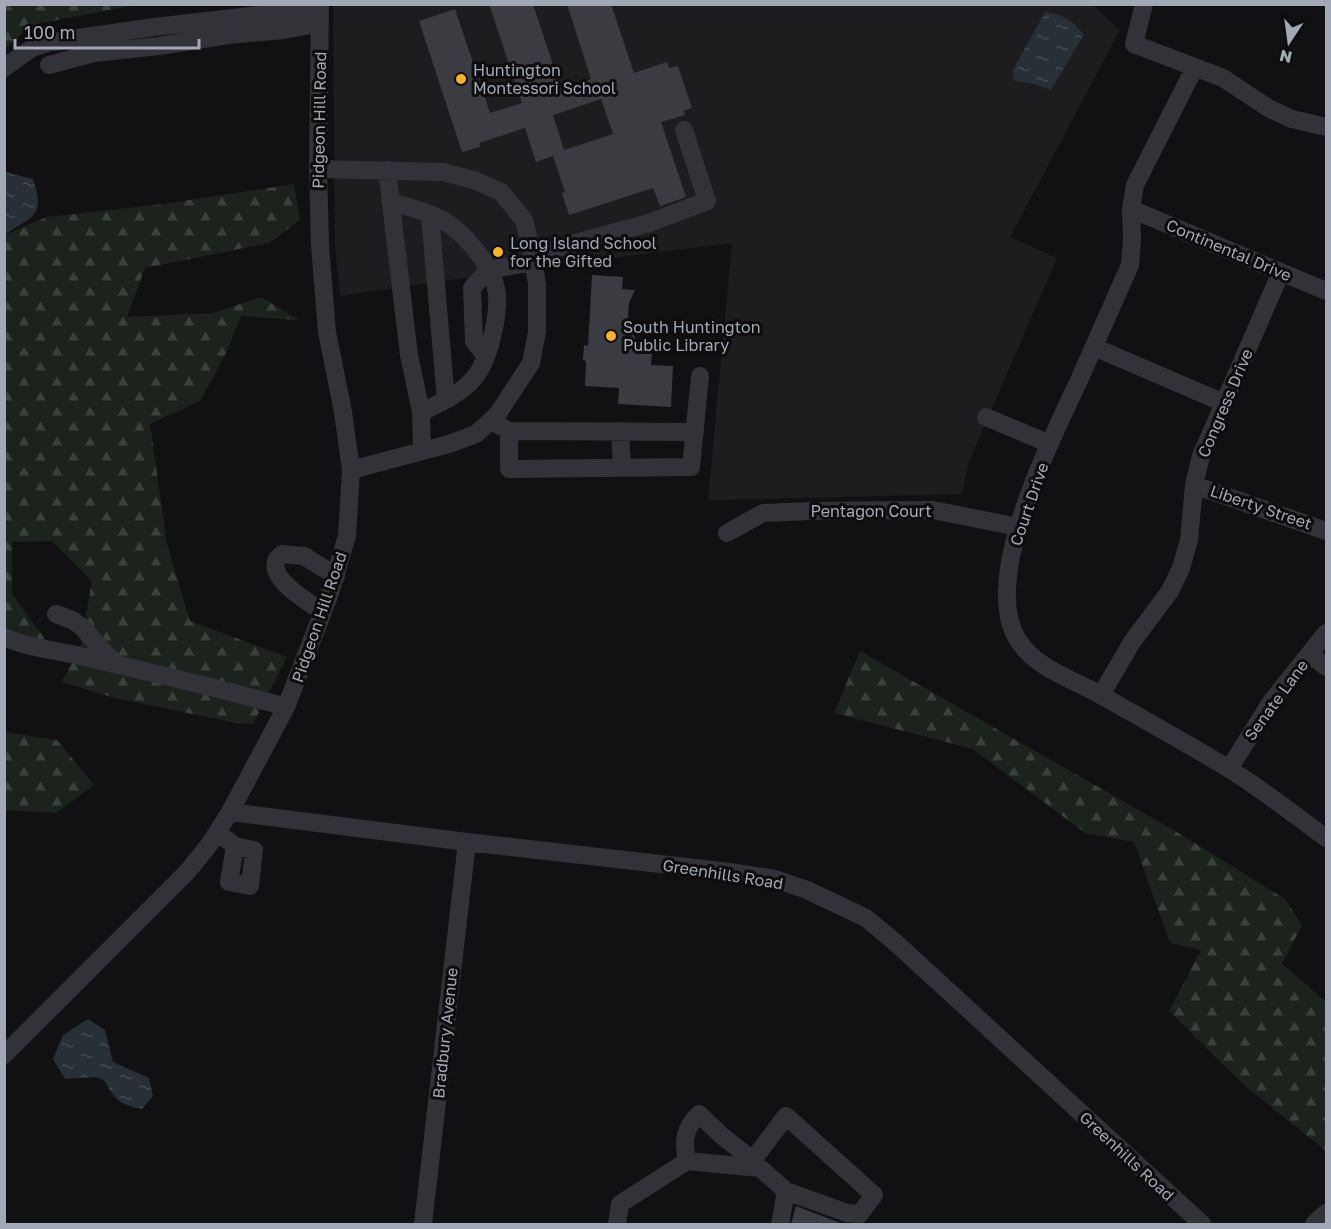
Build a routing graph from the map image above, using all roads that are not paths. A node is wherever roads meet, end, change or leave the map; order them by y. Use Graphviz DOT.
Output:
graph roads {
  1 [pos="1144,4"];
  2 [pos="320,12"];
  3 [pos="49,65"];
  4 [pos="1195,67"];
  5 [pos="4,68"];
  6 [pos="1326,125"];
  7 [pos="684,130"];
  8 [pos="318,169"];
  9 [pos="387,170"];
  10 [pos="391,202"];
  11 [pos="1131,209"];
  12 [pos="430,214"];
  13 [pos="533,262"];
  14 [pos="488,270"];
  15 [pos="1281,272"];
  16 [pos="1326,291"];
  17 [pos="1094,347"];
  18 [pos="700,376"];
  19 [pos="446,400"];
  20 [pos="1224,403"];
  21 [pos="421,412"];
  22 [pos="986,417"];
  23 [pos="491,421"];
  24 [pos="509,431"];
  25 [pos="620,431"];
  26 [pos="695,432"];
  27 [pos="1050,444"];
  28 [pos="422,451"];
  29 [pos="622,467"];
  30 [pos="351,470"];
  31 [pos="1194,484"];
  32 [pos="1018,526"];
  33 [pos="1325,526"];
  34 [pos="727,533"];
  35 [pos="336,576"];
  36 [pos="323,612"];
  37 [pos="56,614"];
  38 [pos="1326,633"];
  39 [pos="4,638"];
  40 [pos="1310,654"];
  41 [pos="120,666"];
  42 [pos="1326,667"];
  43 [pos="1101,696"];
  44 [pos="286,707"];
  45 [pos="1229,769"];
  46 [pos="230,812"];
  47 [pos="217,832"];
  48 [pos="1326,838"];
  49 [pos="467,842"];
  50 [pos="235,846"];
  51 [pos="4,1055"];
  52 [pos="687,1161"];
  53 [pos="786,1191"];
  54 [pos="1326,1213"];
  55 [pos="423,1224"];
  56 [pos="617,1224"];
  57 [pos="780,1224"];
  58 [pos="1202,1224"];
  59 [pos="1314,1224"];
  1 -- 4 [label="street"];
  2 -- 3 [label="street"];
  2 -- 5 [label="street"];
  2 -- 8 [label="street, Pidgeon Hill Road"];
  4 -- 6 [label="street"];
  4 -- 11 [label="street, Court Drive"];
  7 -- 13 [label="street"];
  8 -- 9 [label="street"];
  8 -- 30 [label="street, Pidgeon Hill Road"];
  9 -- 10 [label="street"];
  9 -- 13 [label="street"];
  10 -- 12 [label="street"];
  10 -- 21 [label="street"];
  11 -- 15 [label="street, Continental Drive"];
  11 -- 17 [label="street, Court Drive"];
  12 -- 14 [label="street"];
  12 -- 19 [label="street"];
  13 -- 14 [label="street"];
  13 -- 23 [label="street"];
  14 -- 19 [label="street"];
  15 -- 16 [label="street, Continental Drive"];
  15 -- 20 [label="street, Congress Drive"];
  17 -- 20 [label="street"];
  17 -- 27 [label="street, Court Drive"];
  18 -- 26 [label="street"];
  19 -- 21 [label="street"];
  20 -- 31 [label="street, Congress Drive"];
  21 -- 28 [label="street"];
  22 -- 27 [label="street"];
  23 -- 24 [label="street"];
  23 -- 28 [label="street"];
  24 -- 25 [label="street"];
  24 -- 29 [label="street"];
  25 -- 26 [label="street"];
  25 -- 29 [label="street"];
  26 -- 29 [label="street"];
  27 -- 32 [label="street, Court Drive"];
  28 -- 30 [label="street"];
  30 -- 35 [label="street, Pidgeon Hill Road"];
  31 -- 33 [label="street, Liberty Street"];
  31 -- 43 [label="street, Congress Drive"];
  32 -- 34 [label="street, Pentagon Court"];
  32 -- 43 [label="street, Court Drive"];
  35 -- 36 [label="street, Pidgeon Hill Road"];
  35 -- 36 [label="street"];
  36 -- 44 [label="street, Pidgeon Hill Road"];
  37 -- 41 [label="street"];
  38 -- 40 [label="street, Senate Lane"];
  39 -- 41 [label="street"];
  40 -- 42 [label="street"];
  40 -- 45 [label="street, Senate Lane"];
  41 -- 44 [label="street"];
  43 -- 45 [label="street, Court Drive"];
  44 -- 46 [label="street, Pidgeon Hill Road"];
  45 -- 48 [label="street, Court Drive"];
  46 -- 47 [label="street, Pidgeon Hill Road"];
  46 -- 49 [label="street, Greenhills Road"];
  47 -- 50 [label="street"];
  47 -- 51 [label="street, Pidgeon Hill Road"];
  49 -- 55 [label="street, Bradbury Avenue"];
  49 -- 58 [label="street, Greenhills Road"];
  52 -- 53 [label="street"];
  52 -- 53 [label="street"];
  52 -- 56 [label="street"];
  53 -- 57 [label="street"];
  54 -- 59 [label="street"];
}
